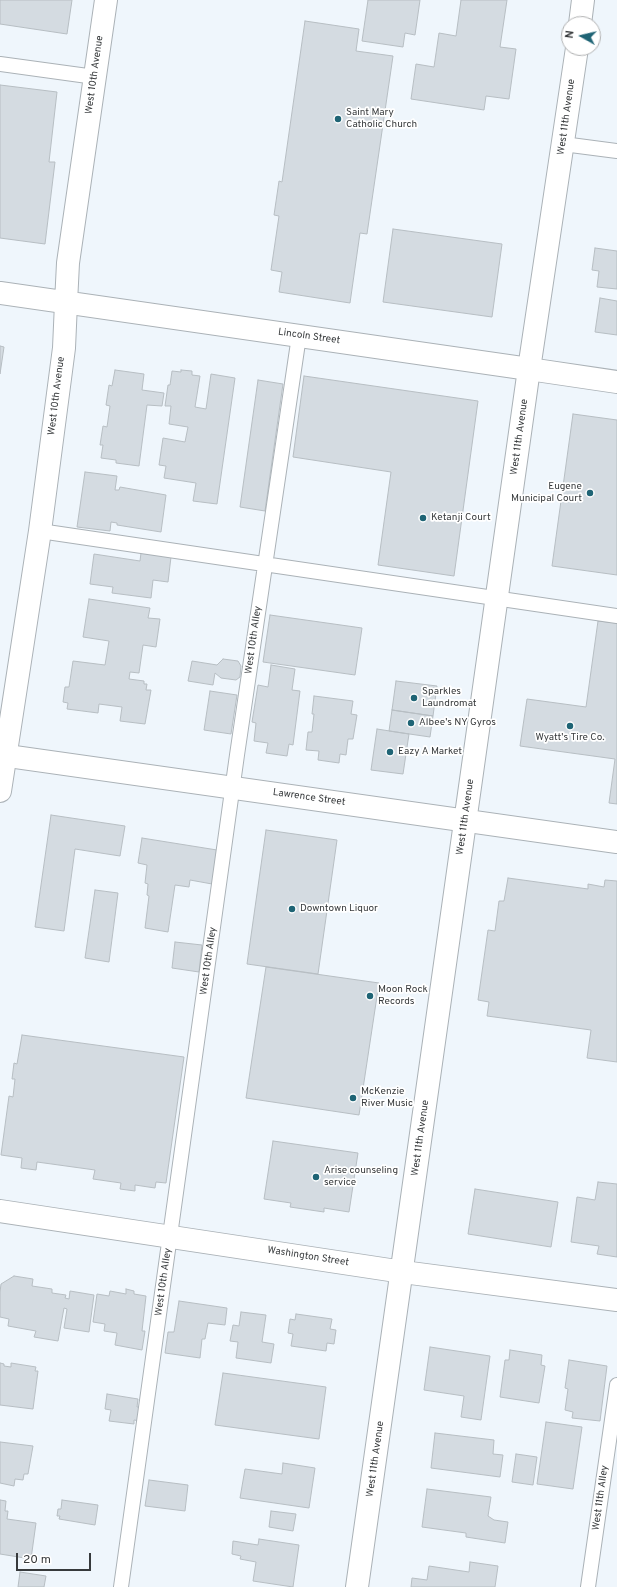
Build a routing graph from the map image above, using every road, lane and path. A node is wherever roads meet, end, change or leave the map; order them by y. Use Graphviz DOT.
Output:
graph roads {
  1 [pos="106,0"];
  2 [pos="583,0"];
  3 [pos="581,16"];
  4 [pos="576,56"];
  5 [pos="0,64"];
  6 [pos="95,77"];
  7 [pos="563,144"];
  8 [pos="617,151"];
  9 [pos="0,293"];
  10 [pos="66,303"];
  11 [pos="299,336"];
  12 [pos="529,369"];
  13 [pos="617,382"];
  14 [pos="40,531"];
  15 [pos="265,565"];
  16 [pos="497,599"];
  17 [pos="617,616"];
  18 [pos="2,755"];
  19 [pos="233,788"];
  20 [pos="0,792"];
  21 [pos="466,821"];
  22 [pos="617,842"];
  23 [pos="0,1211"];
  24 [pos="171,1236"];
  25 [pos="403,1272"];
  26 [pos="617,1300"];
  27 [pos="617,1385"];
  28 [pos="121,1587"];
  29 [pos="357,1587"];
  30 [pos="588,1587"];
  1 -- 6 [label="main road, West 10th Avenue"];
  2 -- 3 [label="main road"];
  4 -- 7 [label="main road, West 11th Avenue"];
  5 -- 6 [label="lane"];
  6 -- 10 [label="main road, West 10th Avenue"];
  7 -- 8 [label="lane"];
  7 -- 12 [label="main road, West 11th Avenue"];
  9 -- 10 [label="main road, Lincoln Street"];
  10 -- 11 [label="main road, Lincoln Street"];
  10 -- 14 [label="main road, West 10th Avenue"];
  11 -- 12 [label="main road, Lincoln Street"];
  11 -- 15 [label="lane, West 10th Alley"];
  12 -- 13 [label="main road, Lincoln Street"];
  12 -- 16 [label="main road, West 11th Avenue"];
  14 -- 15 [label="lane"];
  14 -- 18 [label="main road, West 10th Avenue"];
  15 -- 16 [label="lane"];
  15 -- 19 [label="lane, West 10th Alley"];
  16 -- 17 [label="lane"];
  16 -- 21 [label="main road, West 11th Avenue"];
  18 -- 19 [label="main road, Lawrence Street"];
  18 -- 20 [label="main road, West 10th Avenue"];
  19 -- 21 [label="main road, Lawrence Street"];
  19 -- 24 [label="lane, West 10th Alley"];
  21 -- 22 [label="main road, Lawrence Street"];
  21 -- 25 [label="main road, West 11th Avenue"];
  23 -- 24 [label="main road, Washington Street"];
  24 -- 25 [label="main road, Washington Street"];
  24 -- 28 [label="lane, West 10th Alley"];
  25 -- 26 [label="main road, Washington Street"];
  25 -- 29 [label="main road, West 11th Avenue"];
  27 -- 30 [label="lane, West 11th Alley"];
}
